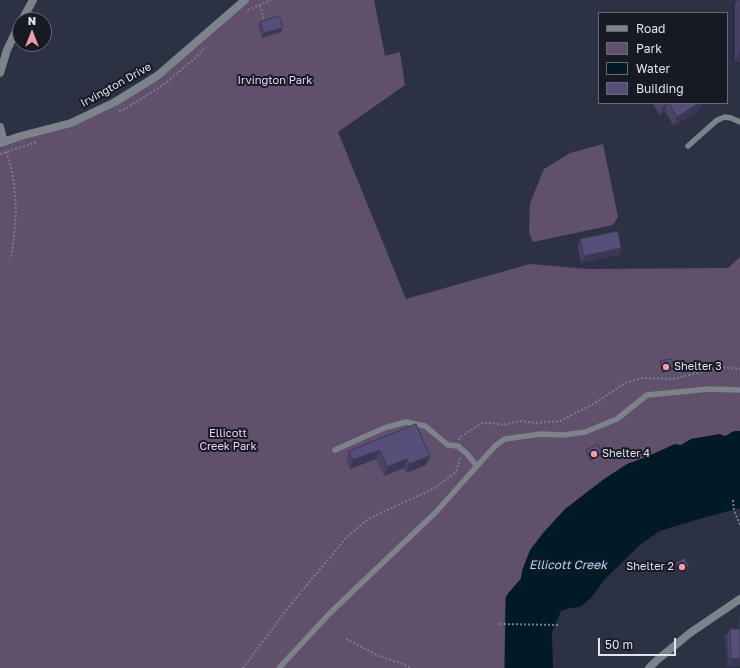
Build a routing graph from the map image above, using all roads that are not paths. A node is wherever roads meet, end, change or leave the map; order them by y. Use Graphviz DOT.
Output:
graph roads {
  1 [pos="33,0"];
  2 [pos="245,0"];
  3 [pos="26,12"];
  4 [pos="12,38"];
  5 [pos="0,73"];
  6 [pos="740,122"];
  7 [pos="0,128"];
  8 [pos="2,143"];
  9 [pos="688,146"];
  10 [pos="740,390"];
  11 [pos="335,450"];
  12 [pos="477,466"];
  13 [pos="740,599"];
  14 [pos="278,668"];
  15 [pos="649,668"];
  1 -- 3 [label="street"];
  2 -- 8 [label="street, Irvington Drive"];
  4 -- 5 [label="street"];
  6 -- 9 [label="lane"];
  7 -- 8 [label="street"];
  10 -- 12 [label="lane"];
  11 -- 12 [label="lane"];
  12 -- 14 [label="lane"];
  13 -- 15 [label="street"];
}
